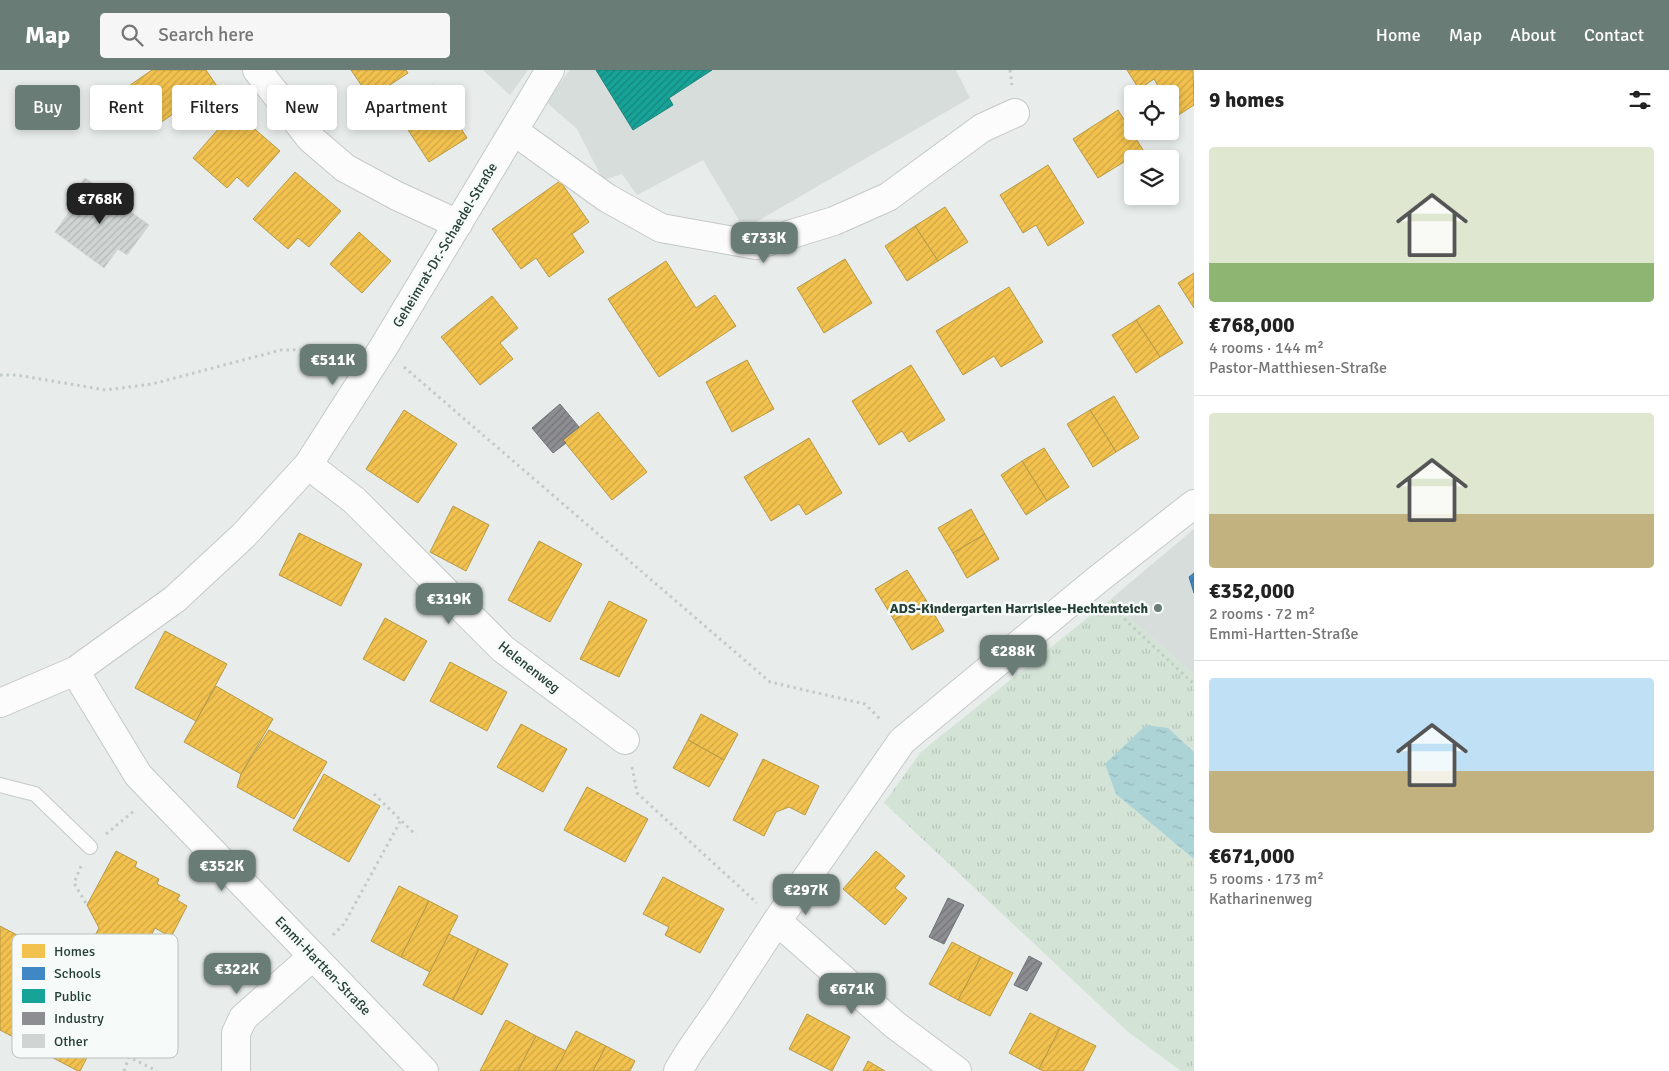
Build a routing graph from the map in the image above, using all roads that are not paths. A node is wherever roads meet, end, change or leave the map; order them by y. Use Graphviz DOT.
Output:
graph roads {
  1 [pos="257,70"];
  2 [pos="549,70"];
  3 [pos="1015,113"];
  4 [pos="514,131"];
  5 [pos="458,224"];
  6 [pos="308,465"];
  7 [pos="1194,504"];
  8 [pos="75,671"];
  9 [pos="0,703"];
  10 [pos="625,740"];
  11 [pos="0,785"];
  12 [pos="90,847"];
  13 [pos="777,921"];
  14 [pos="313,956"];
  15 [pos="236,1071"];
  16 [pos="424,1071"];
  17 [pos="678,1071"];
  18 [pos="957,1071"];
  1 -- 5 [label="street"];
  2 -- 4 [label="street, Geheimrat-Dr.-Schaedel-Straße"];
  3 -- 4 [label="street"];
  4 -- 5 [label="street, Geheimrat-Dr.-Schaedel-Straße"];
  5 -- 6 [label="street, Geheimrat-Dr.-Schaedel-Straße"];
  6 -- 8 [label="street, Geheimrat-Dr.-Schaedel-Straße"];
  6 -- 10 [label="street, Helenenweg"];
  7 -- 13 [label="street"];
  8 -- 9 [label="street, Geheimrat-Dr.-Schaedel-Straße"];
  8 -- 14 [label="street, Emmi-Hartten-Straße"];
  11 -- 12 [label="lane"];
  13 -- 17 [label="street"];
  13 -- 18 [label="street"];
  14 -- 15 [label="street"];
  14 -- 16 [label="street, Emmi-Hartten-Straße"];
}
